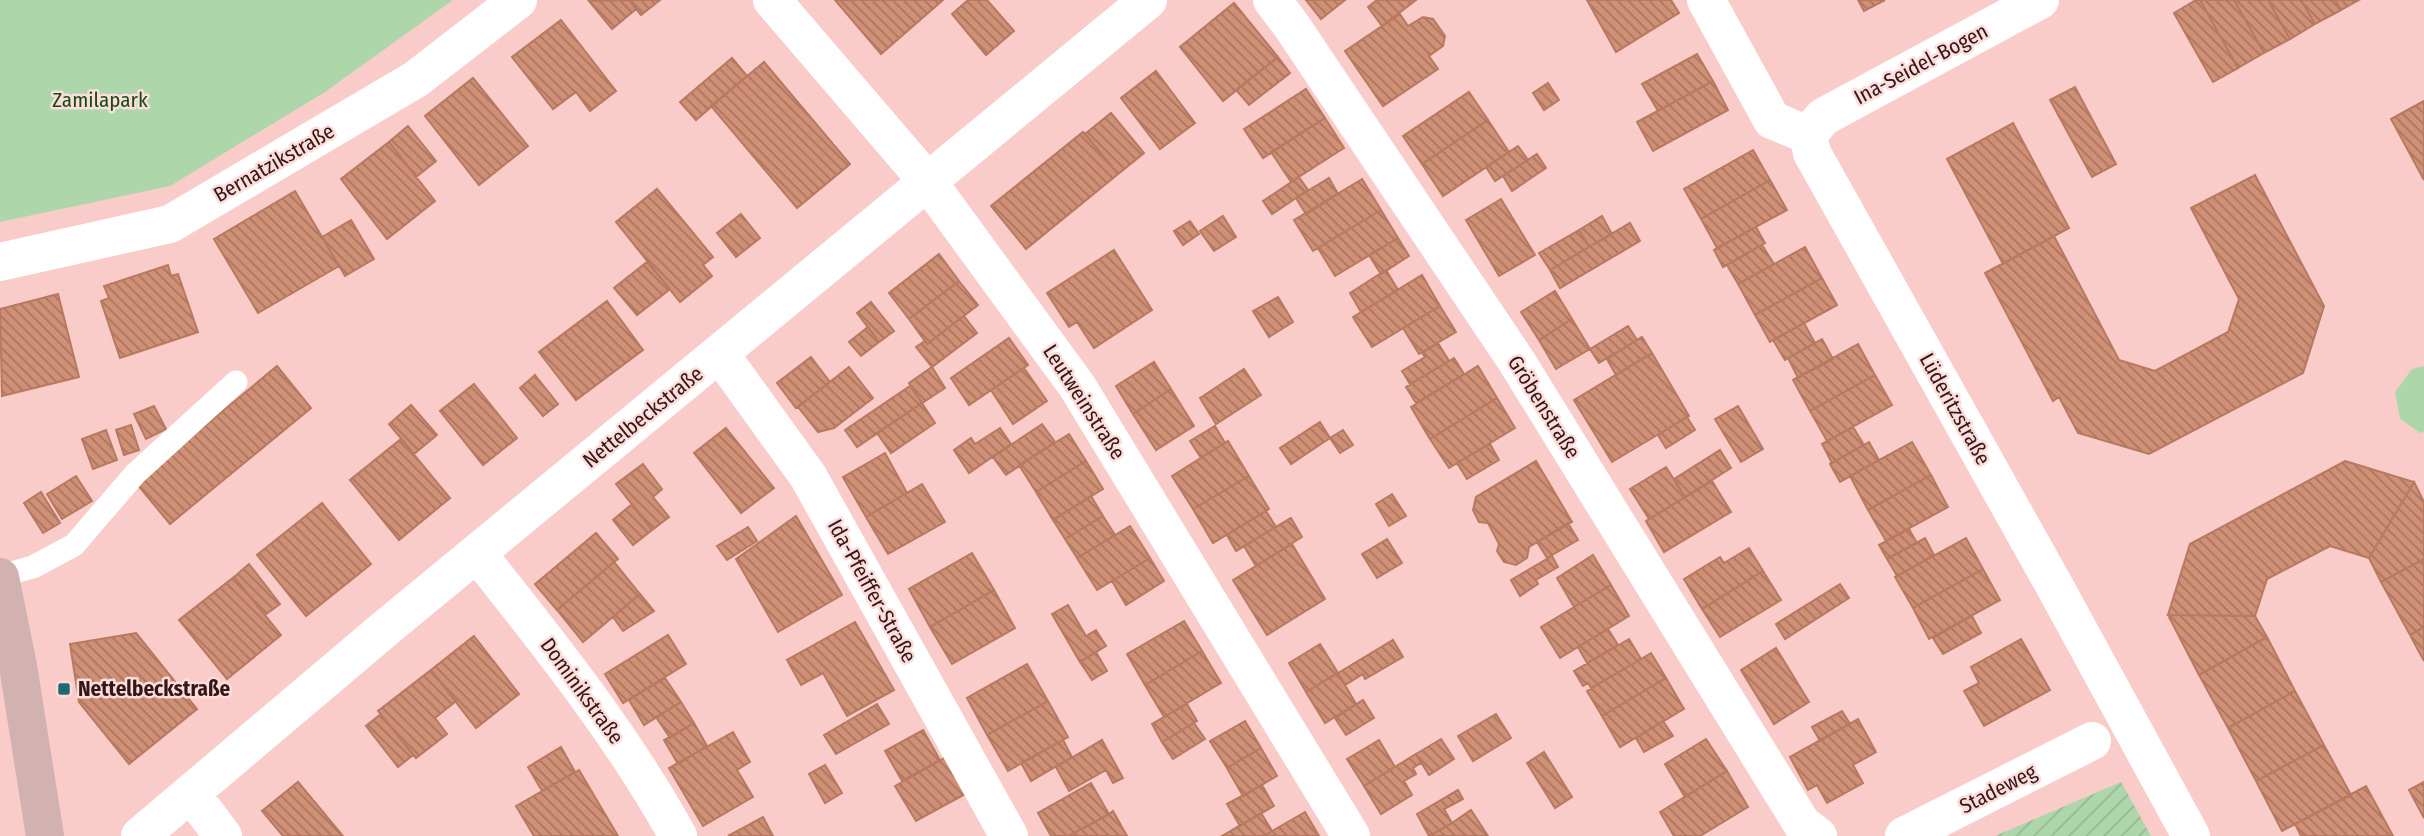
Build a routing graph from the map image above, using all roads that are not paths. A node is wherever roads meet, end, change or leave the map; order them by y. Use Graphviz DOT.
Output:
graph roads {
  1 [pos="518,0"];
  2 [pos="772,0"];
  3 [pos="1148,0"];
  4 [pos="1272,0"];
  5 [pos="1706,0"];
  6 [pos="2040,0"];
  7 [pos="1808,135"];
  8 [pos="928,182"];
  9 [pos="0,262"];
  10 [pos="720,354"];
  11 [pos="236,382"];
  12 [pos="477,553"];
  13 [pos="0,576"];
  14 [pos="2092,741"];
  15 [pos="192,795"];
  16 [pos="1810,830"];
  17 [pos="45,836"];
  18 [pos="140,836"];
  19 [pos="223,836"];
  20 [pos="678,836"];
  21 [pos="1009,836"];
  22 [pos="1351,836"];
  23 [pos="1904,836"];
  24 [pos="2191,836"];
  1 -- 9 [label="street, Bernatzikstraße"];
  2 -- 8 [label="street, Leutweinstraße"];
  3 -- 8 [label="street, Nettelbeckstraße"];
  4 -- 16 [label="street, Gröbenstraße"];
  5 -- 7 [label="street"];
  6 -- 7 [label="street, Ina-Seidel-Bogen"];
  7 -- 24 [label="street, Lüderitzstraße"];
  8 -- 10 [label="street, Nettelbeckstraße"];
  8 -- 22 [label="street, Leutweinstraße"];
  10 -- 12 [label="street, Nettelbeckstraße"];
  10 -- 21 [label="street, Ida-Pfeiffer-Straße"];
  11 -- 13 [label="lane"];
  12 -- 15 [label="street, Nettelbeckstraße"];
  12 -- 20 [label="street, Dominikstraße"];
  13 -- 17 [label="main road"];
  14 -- 23 [label="street, Stadeweg"];
  15 -- 18 [label="street, Nettelbeckstraße"];
  15 -- 19 [label="street"];
}
